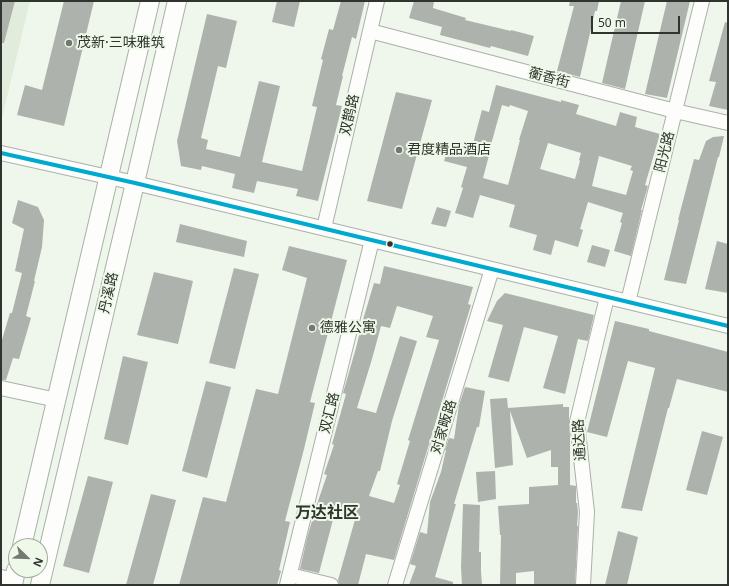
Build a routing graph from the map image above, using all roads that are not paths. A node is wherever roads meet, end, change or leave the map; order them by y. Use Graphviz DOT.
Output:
graph roads {
  1 [pos="150,1"];
  2 [pos="177,1"];
  3 [pos="377,1"];
  4 [pos="702,1"];
  5 [pos="370,31"];
  6 [pos="675,111"];
  7 [pos="728,123"];
  8 [pos="1,153"];
  9 [pos="109,176"];
  10 [pos="136,183"];
  11 [pos="324,228"];
  12 [pos="372,240"];
  13 [pos="492,269"];
  14 [pos="607,297"];
  15 [pos="628,302"];
  16 [pos="728,326"];
  17 [pos="1,388"];
  18 [pos="56,400"];
  19 [pos="24,538"];
  20 [pos="289,580"];
  21 [pos="40,585"];
  22 [pos="331,585"];
  23 [pos="395,585"];
  24 [pos="583,585"];
  1 -- 9 [label="main road, 丹溪路"];
  2 -- 10 [label="main road, 丹溪路"];
  3 -- 5 [label="street, 双鹊路"];
  4 -- 6 [label="street, 阳光路"];
  5 -- 6 [label="street, 蘅香街"];
  5 -- 11 [label="street, 双鹊路"];
  6 -- 7 [label="street, 蘅香街"];
  6 -- 15 [label="street, 阳光路"];
  8 -- 9 [label="street"];
  9 -- 10 [label="street"];
  9 -- 18 [label="main road, 丹溪路"];
  10 -- 11 [label="street"];
  10 -- 21 [label="main road, 丹溪路"];
  11 -- 12 [label="street"];
  12 -- 13 [label="street"];
  12 -- 20 [label="street, 双汇路"];
  13 -- 14 [label="street"];
  13 -- 23 [label="street, 对家畈路"];
  14 -- 15 [label="street"];
  14 -- 24 [label="street, 通达路"];
  15 -- 16 [label="street"];
  17 -- 18 [label="street"];
  18 -- 19 [label="main road, 丹溪路"];
  20 -- 22 [label="street"];
}
